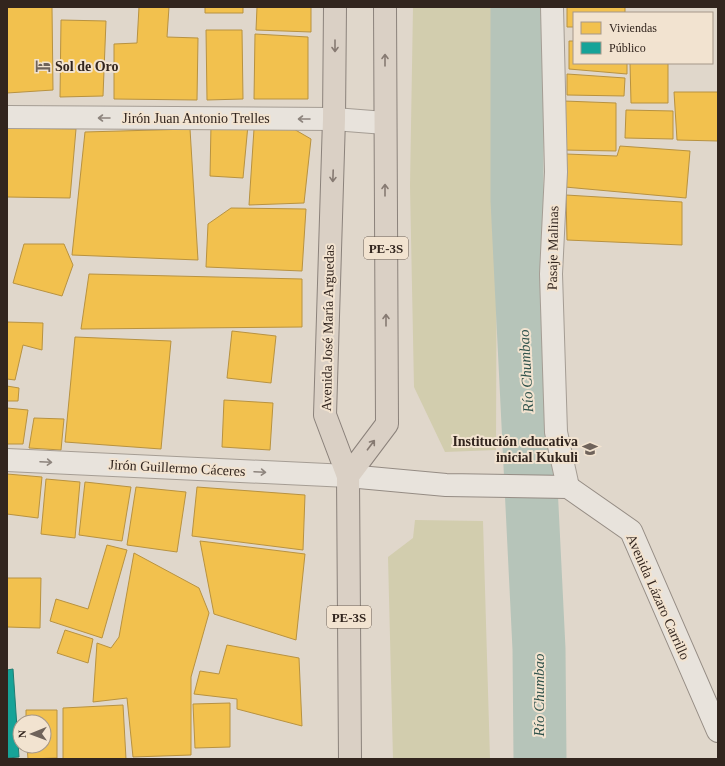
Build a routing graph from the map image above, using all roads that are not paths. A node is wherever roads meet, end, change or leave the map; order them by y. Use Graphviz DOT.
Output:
graph roads {
  1 [pos="335,7"];
  2 [pos="385,7"];
  3 [pos="552,7"];
  4 [pos="7,117"];
  5 [pos="334,119"];
  6 [pos="385,123"];
  7 [pos="7,460"];
  8 [pos="348,476"];
  9 [pos="562,487"];
  10 [pos="718,732"];
  11 [pos="350,759"];
  1 -- 5 [label="highway, Avenida José María Arguedas / PE-3S, one-way"];
  6 -- 2 [label="highway, PE-3S, one-way"];
  3 -- 9 [label="street, Pasaje Malinas"];
  5 -- 4 [label="street, Jirón Juan Antonio Trelles, one-way"];
  5 -- 6 [label="street, Jirón Juan Antonio Trelles"];
  5 -- 8 [label="highway, Avenida José María Arguedas / PE-3S, one-way"];
  8 -- 6 [label="highway, PE-3S, one-way"];
  7 -- 8 [label="street, Jirón Guillermo Cáceres, one-way"];
  8 -- 9 [label="street, Jirón Guillermo Cáceres"];
  8 -- 11 [label="highway, PE-3S"];
  9 -- 10 [label="street, Avenida Lázaro Carrillo"];
}
